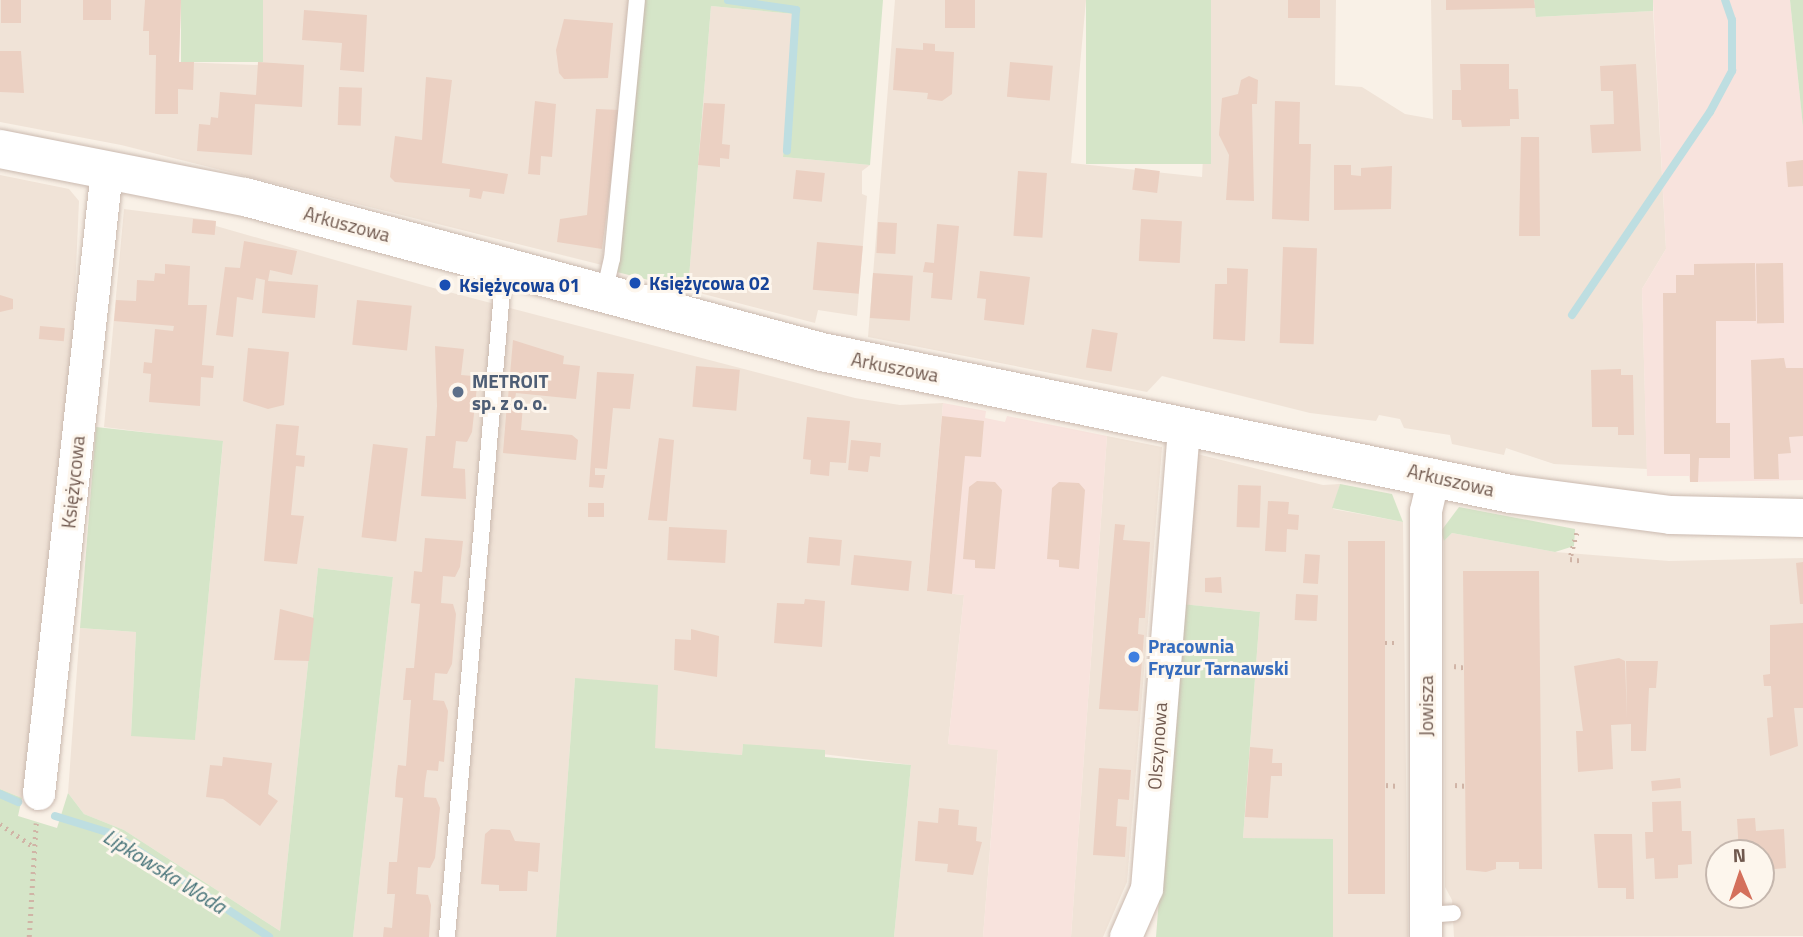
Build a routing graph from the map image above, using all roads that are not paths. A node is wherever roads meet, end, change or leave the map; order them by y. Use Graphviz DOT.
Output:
graph roads {
  1 [pos="637,0"];
  2 [pos="0,149"];
  3 [pos="107,170"];
  4 [pos="504,268"];
  5 [pos="604,296"];
  6 [pos="1184,425"];
  7 [pos="1434,476"];
  8 [pos="1803,518"];
  9 [pos="39,794"];
  10 [pos="1435,922"];
  11 [pos="447,936"];
  12 [pos="1126,937"];
  1 -- 5 [label="lane"];
  2 -- 3 [label="main road, Arkuszowa"];
  3 -- 4 [label="main road, Arkuszowa"];
  3 -- 9 [label="street, Księżycowa"];
  4 -- 5 [label="main road, Arkuszowa"];
  4 -- 11 [label="lane"];
  5 -- 6 [label="main road, Arkuszowa"];
  6 -- 7 [label="main road, Arkuszowa"];
  6 -- 12 [label="street, Olszynowa"];
  7 -- 8 [label="main road, Arkuszowa"];
  7 -- 10 [label="street, Jowisza"];
}
